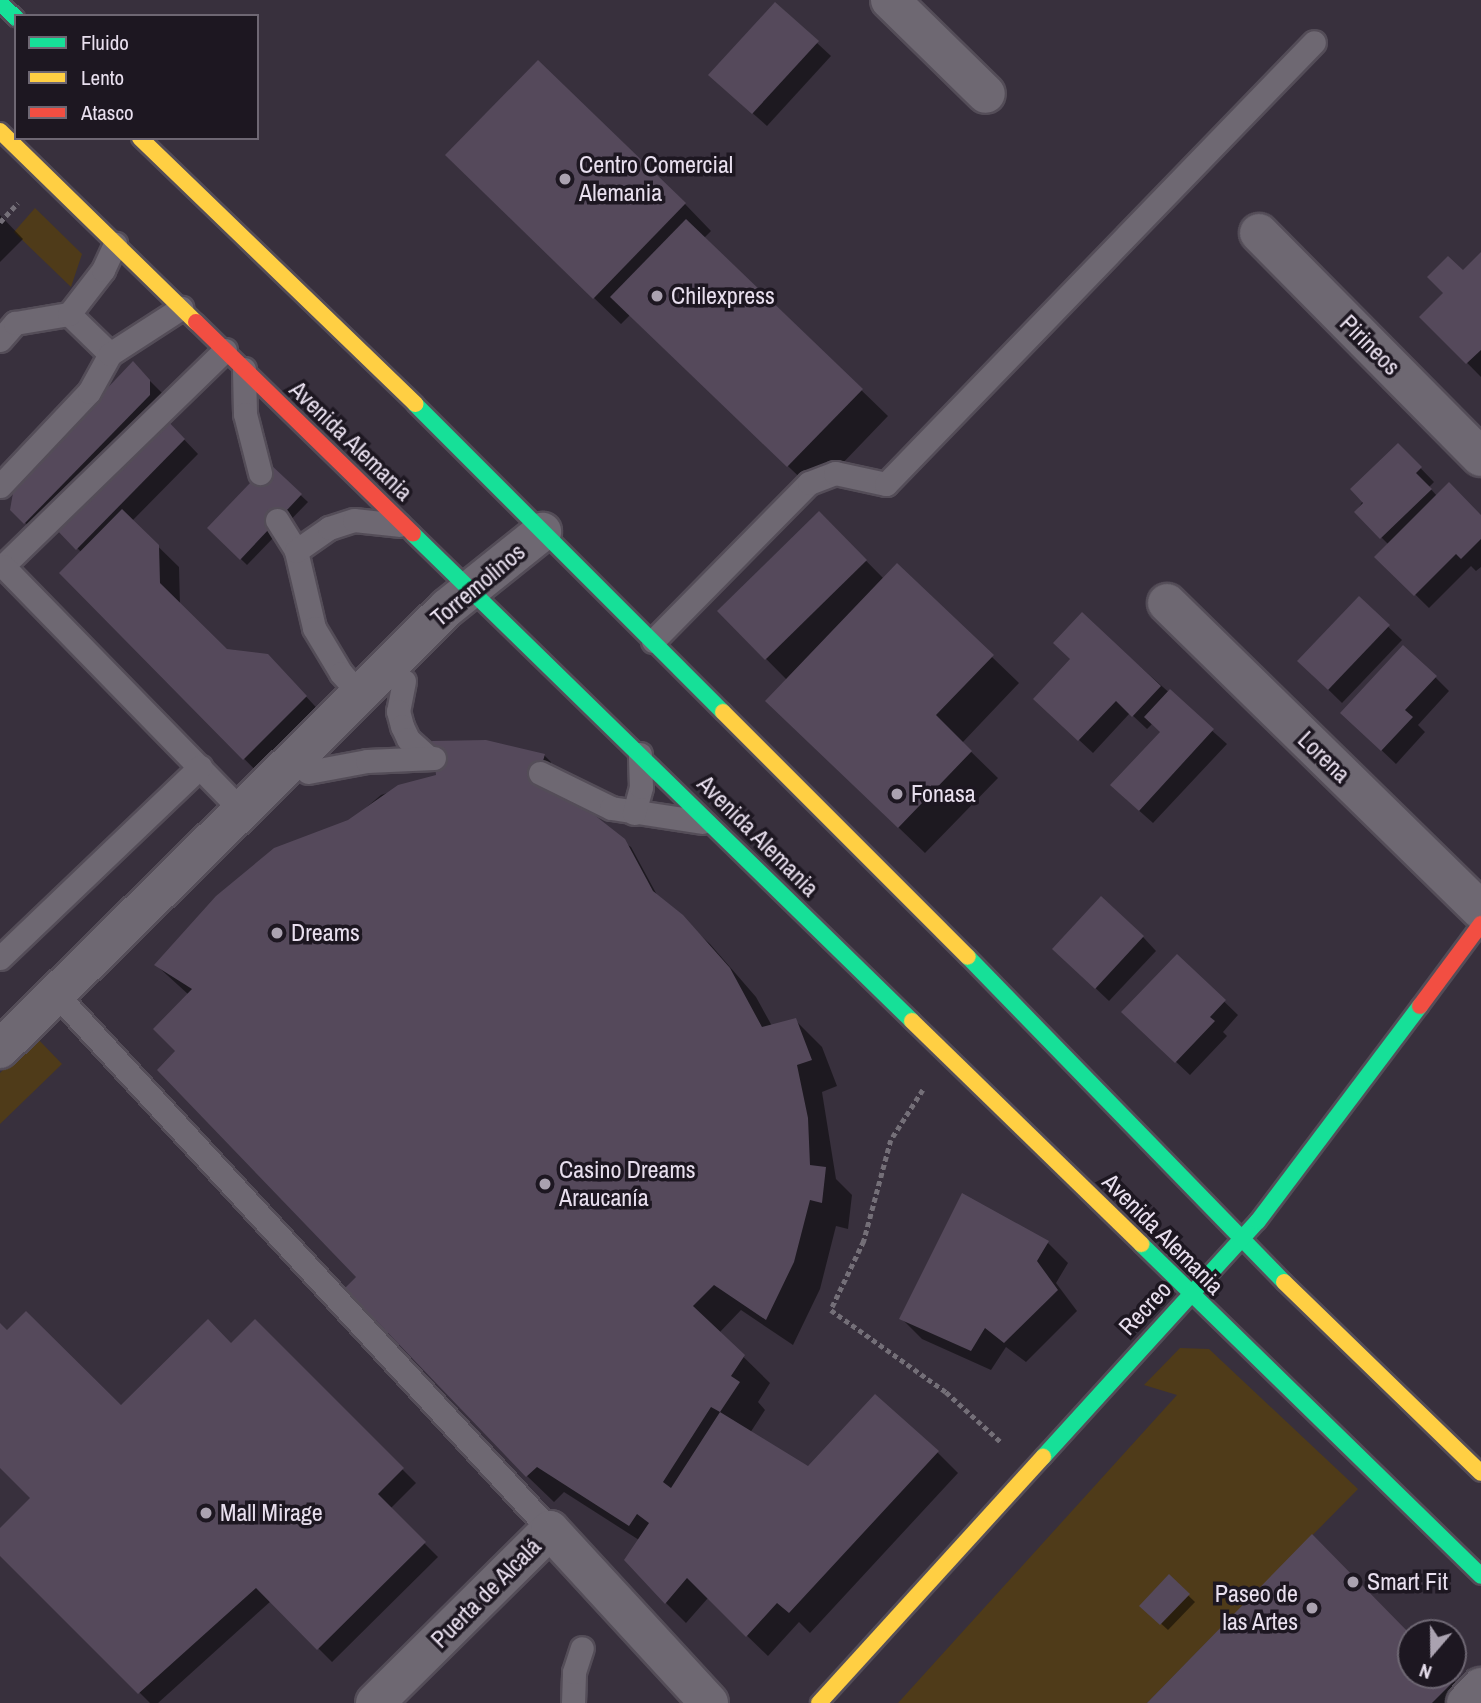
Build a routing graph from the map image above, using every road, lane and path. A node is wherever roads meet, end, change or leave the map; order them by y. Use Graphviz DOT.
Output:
graph roads {
  1 [pos="890,0"];
  2 [pos="0,3"];
  3 [pos="14,16"];
  4 [pos="1314,42"];
  5 [pos="986,94"];
  6 [pos="0,131"];
  7 [pos="142,140"];
  8 [pos="26,195"];
  9 [pos="0,222"];
  10 [pos="1259,233"];
  11 [pos="115,244"];
  12 [pos="181,308"];
  13 [pos="69,314"];
  14 [pos="0,340"];
  15 [pos="225,350"];
  16 [pos="110,354"];
  17 [pos="244,369"];
  18 [pos="1481,457"];
  19 [pos="260,472"];
  20 [pos="0,486"];
  21 [pos="278,520"];
  22 [pos="405,526"];
  23 [pos="542,532"];
  24 [pos="296,551"];
  25 [pos="478,594"];
  26 [pos="1167,603"];
  27 [pos="653,641"];
  28 [pos="404,681"];
  29 [pos="360,694"];
  30 [pos="639,751"];
  31 [pos="200,767"];
  32 [pos="308,772"];
  33 [pos="540,773"];
  34 [pos="243,812"];
  35 [pos="634,813"];
  36 [pos="720,830"];
  37 [pos="1481,910"];
  38 [pos="1481,924"];
  39 [pos="118,937"];
  40 [pos="0,958"];
  41 [pos="57,996"];
  42 [pos="0,1049"];
  43 [pos="953,1057"];
  44 [pos="1241,1240"];
  45 [pos="1189,1293"];
  46 [pos="1031,1468"];
  47 [pos="1481,1473"];
  48 [pos="550,1530"];
  49 [pos="1481,1576"];
  50 [pos="582,1648"];
  51 [pos="1481,1687"];
  52 [pos="375,1703"];
  53 [pos="573,1703"];
  54 [pos="709,1703"];
  55 [pos="819,1703"];
  56 [pos="1466,1703"];
  1 -- 5 [label="street"];
  2 -- 3 [label="main road"];
  4 -- 27 [label="lane"];
  6 -- 11 [label="main road, Avenida Alemania"];
  7 -- 23 [label="main road"];
  8 -- 9 [label="path"];
  10 -- 18 [label="street, Pirineos"];
  11 -- 12 [label="main road, Avenida Alemania"];
  11 -- 13 [label="lane"];
  12 -- 15 [label="main road, Avenida Alemania"];
  12 -- 16 [label="lane"];
  13 -- 14 [label="lane"];
  13 -- 16 [label="lane"];
  15 -- 17 [label="main road, Avenida Alemania"];
  15 -- 31 [label="lane"];
  16 -- 20 [label="lane"];
  17 -- 19 [label="lane"];
  17 -- 22 [label="main road, Avenida Alemania"];
  21 -- 24 [label="lane"];
  22 -- 24 [label="lane"];
  22 -- 25 [label="main road, Avenida Alemania"];
  23 -- 25 [label="street, Torremolinos"];
  23 -- 27 [label="main road"];
  24 -- 29 [label="lane"];
  25 -- 28 [label="street, Torremolinos"];
  25 -- 29 [label="street, Torremolinos"];
  25 -- 30 [label="main road, Avenida Alemania"];
  26 -- 37 [label="street, Lorena"];
  27 -- 44 [label="main road"];
  28 -- 32 [label="street, Torremolinos"];
  28 -- 32 [label="lane"];
  29 -- 34 [label="street, Torremolinos"];
  30 -- 35 [label="lane"];
  30 -- 36 [label="main road, Avenida Alemania"];
  31 -- 34 [label="lane"];
  31 -- 40 [label="lane"];
  32 -- 39 [label="street, Torremolinos"];
  33 -- 35 [label="lane"];
  34 -- 39 [label="street, Torremolinos"];
  35 -- 36 [label="lane"];
  36 -- 43 [label="main road, Avenida Alemania"];
  38 -- 44 [label="main road, Recreo"];
  39 -- 41 [label="street, Torremolinos"];
  41 -- 42 [label="street, Torremolinos"];
  41 -- 48 [label="lane"];
  43 -- 45 [label="main road, Avenida Alemania"];
  43 -- 46 [label="path"];
  44 -- 45 [label="main road, Recreo"];
  44 -- 47 [label="main road"];
  45 -- 46 [label="main road, Recreo"];
  45 -- 49 [label="main road, Avenida Alemania"];
  46 -- 55 [label="main road, Recreo"];
  48 -- 52 [label="street, Puerta de Alcalá"];
  48 -- 54 [label="street, Puerta de Alcalá"];
  50 -- 53 [label="lane"];
  51 -- 56 [label="street"];
}
